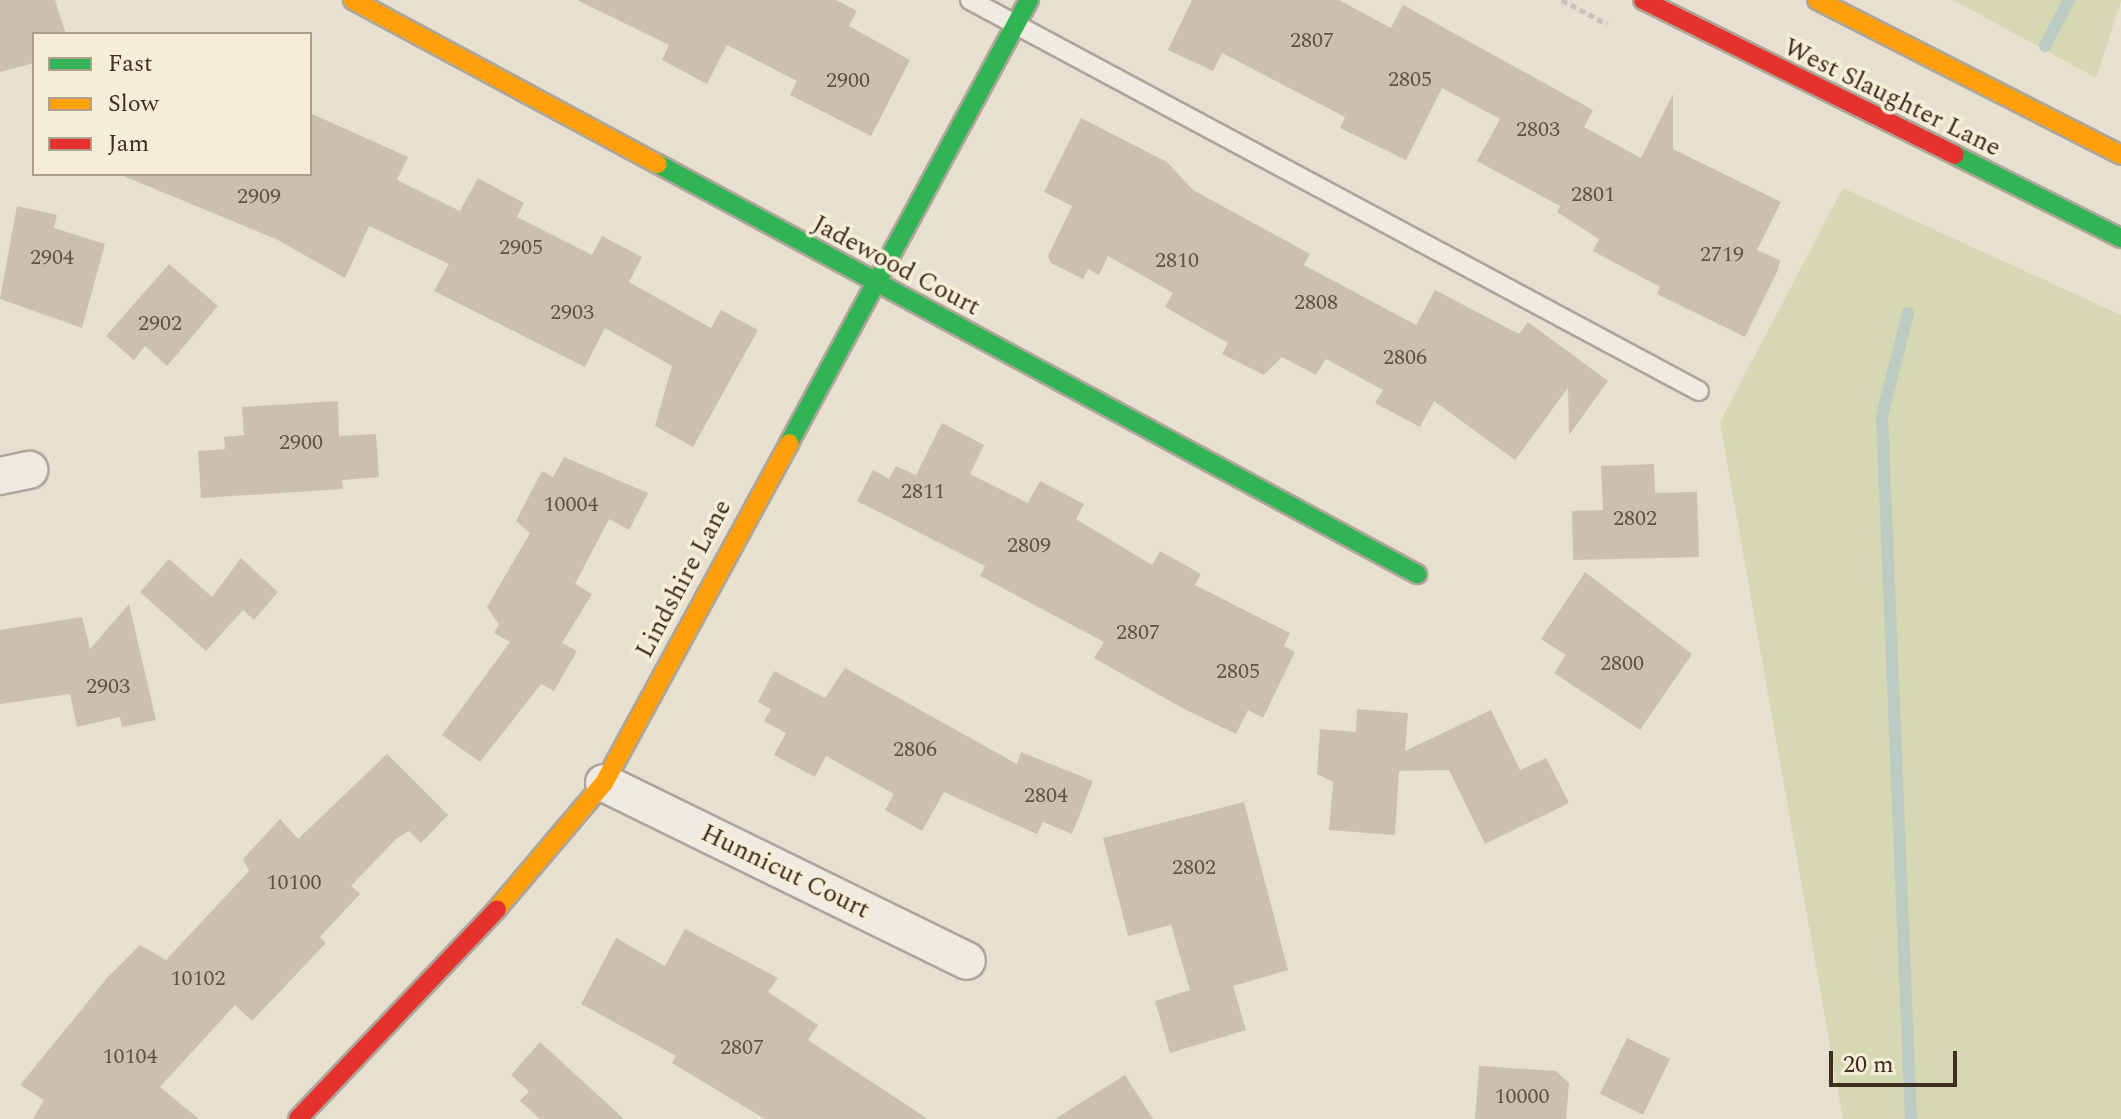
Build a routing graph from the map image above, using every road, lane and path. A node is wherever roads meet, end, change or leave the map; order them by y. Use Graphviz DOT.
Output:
graph roads {
  1 [pos="353,0"];
  2 [pos="970,0"];
  3 [pos="1029,0"];
  4 [pos="1643,0"];
  5 [pos="1817,0"];
  6 [pos="1016,24"];
  7 [pos="2121,155"];
  8 [pos="2121,238"];
  9 [pos="872,284"];
  10 [pos="1699,391"];
  11 [pos="1417,574"];
  12 [pos="604,783"];
  13 [pos="967,961"];
  14 [pos="298,1119"];
  1 -- 9 [label="street, Jadewood Court"];
  2 -- 6 [label="lane"];
  3 -- 6 [label="street, Lindshire Lane"];
  4 -- 8 [label="street, West Slaughter Lane"];
  5 -- 7 [label="street, West Slaughter Lane"];
  6 -- 9 [label="street, Lindshire Lane"];
  6 -- 10 [label="lane"];
  9 -- 11 [label="street, Jadewood Court"];
  9 -- 12 [label="street, Lindshire Lane"];
  12 -- 13 [label="street, Hunnicut Court"];
  12 -- 14 [label="street, Lindshire Lane"];
}
